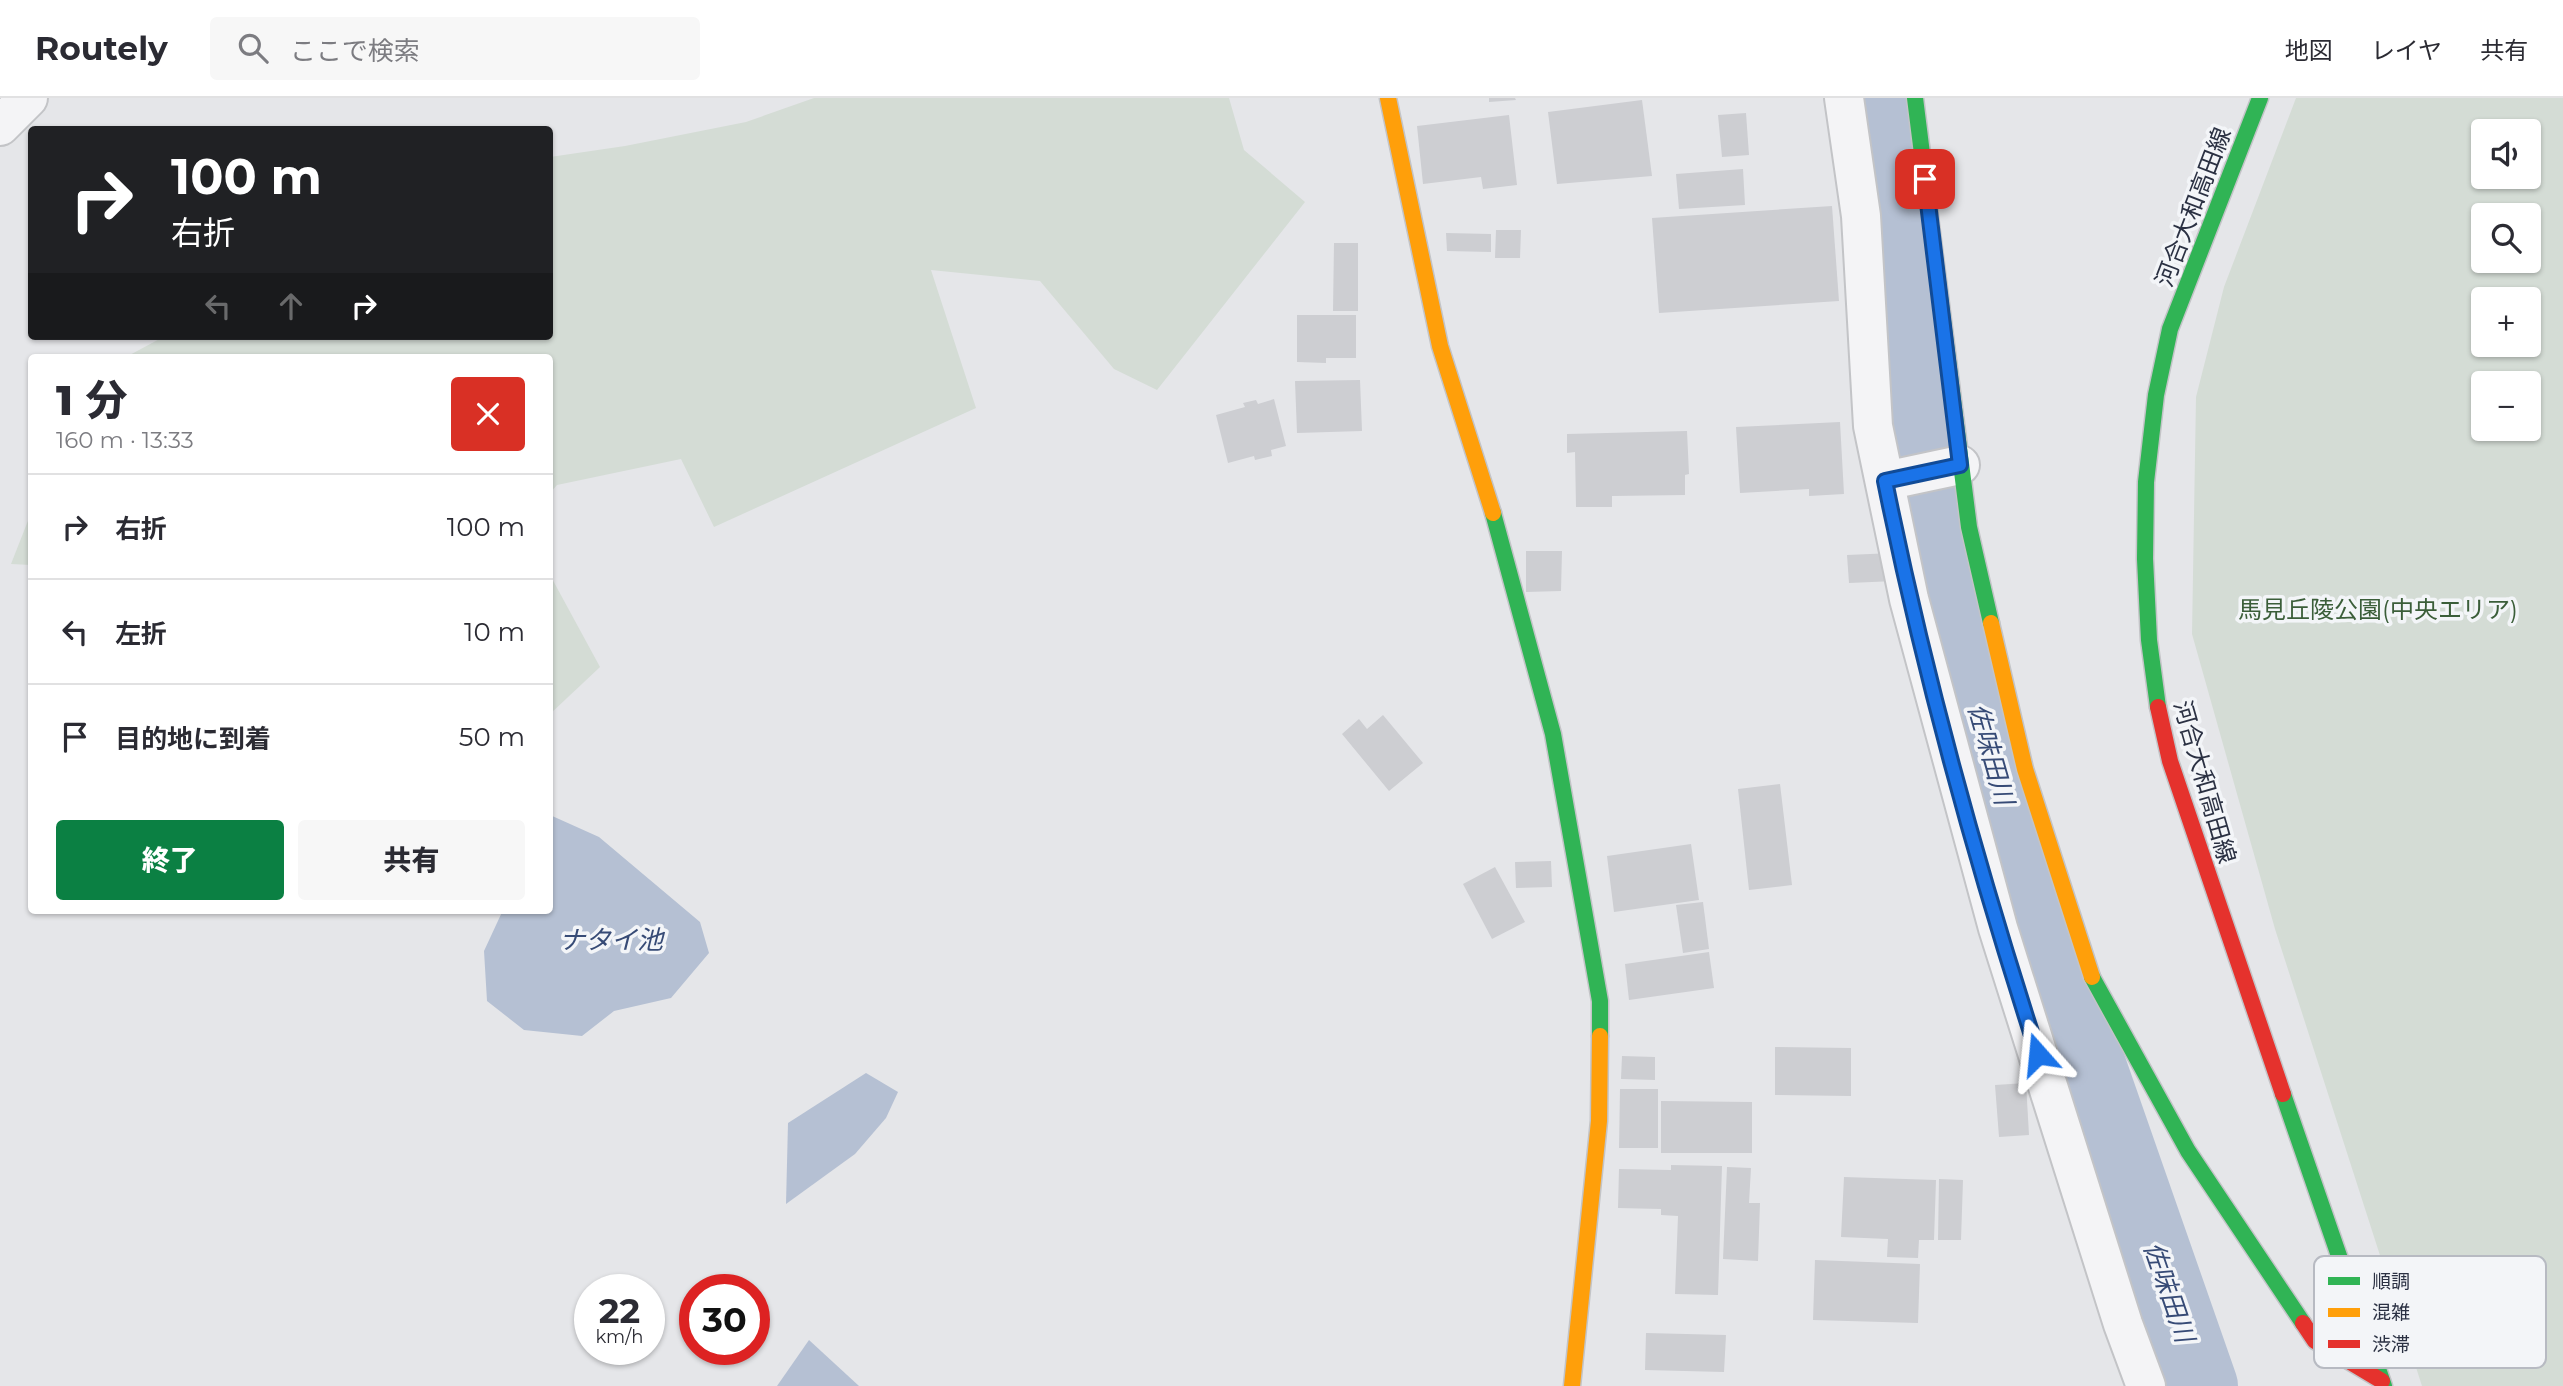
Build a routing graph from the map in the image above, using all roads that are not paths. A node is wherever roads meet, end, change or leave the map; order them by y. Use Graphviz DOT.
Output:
graph roads {
  1 [pos="27,98"];
  2 [pos="1388,98"];
  3 [pos="1844,98"];
  4 [pos="1915,98"];
  5 [pos="2260,98"];
  6 [pos="0,126"];
  7 [pos="1960,465"];
  8 [pos="1885,481"];
  9 [pos="2339,1256"];
  10 [pos="2314,1339"];
  11 [pos="2358,1368"];
  12 [pos="2383,1384"];
  13 [pos="1572,1386"];
  14 [pos="2146,1386"];
  1 -- 6 [label="street"];
  2 -- 13 [label="street"];
  3 -- 8 [label="street"];
  4 -- 7 [label="street"];
  5 -- 9 [label="street, 河合大和高田線"];
  7 -- 8 [label="street"];
  7 -- 10 [label="street"];
  8 -- 14 [label="street"];
  11 -- 12 [label="street"];
}
